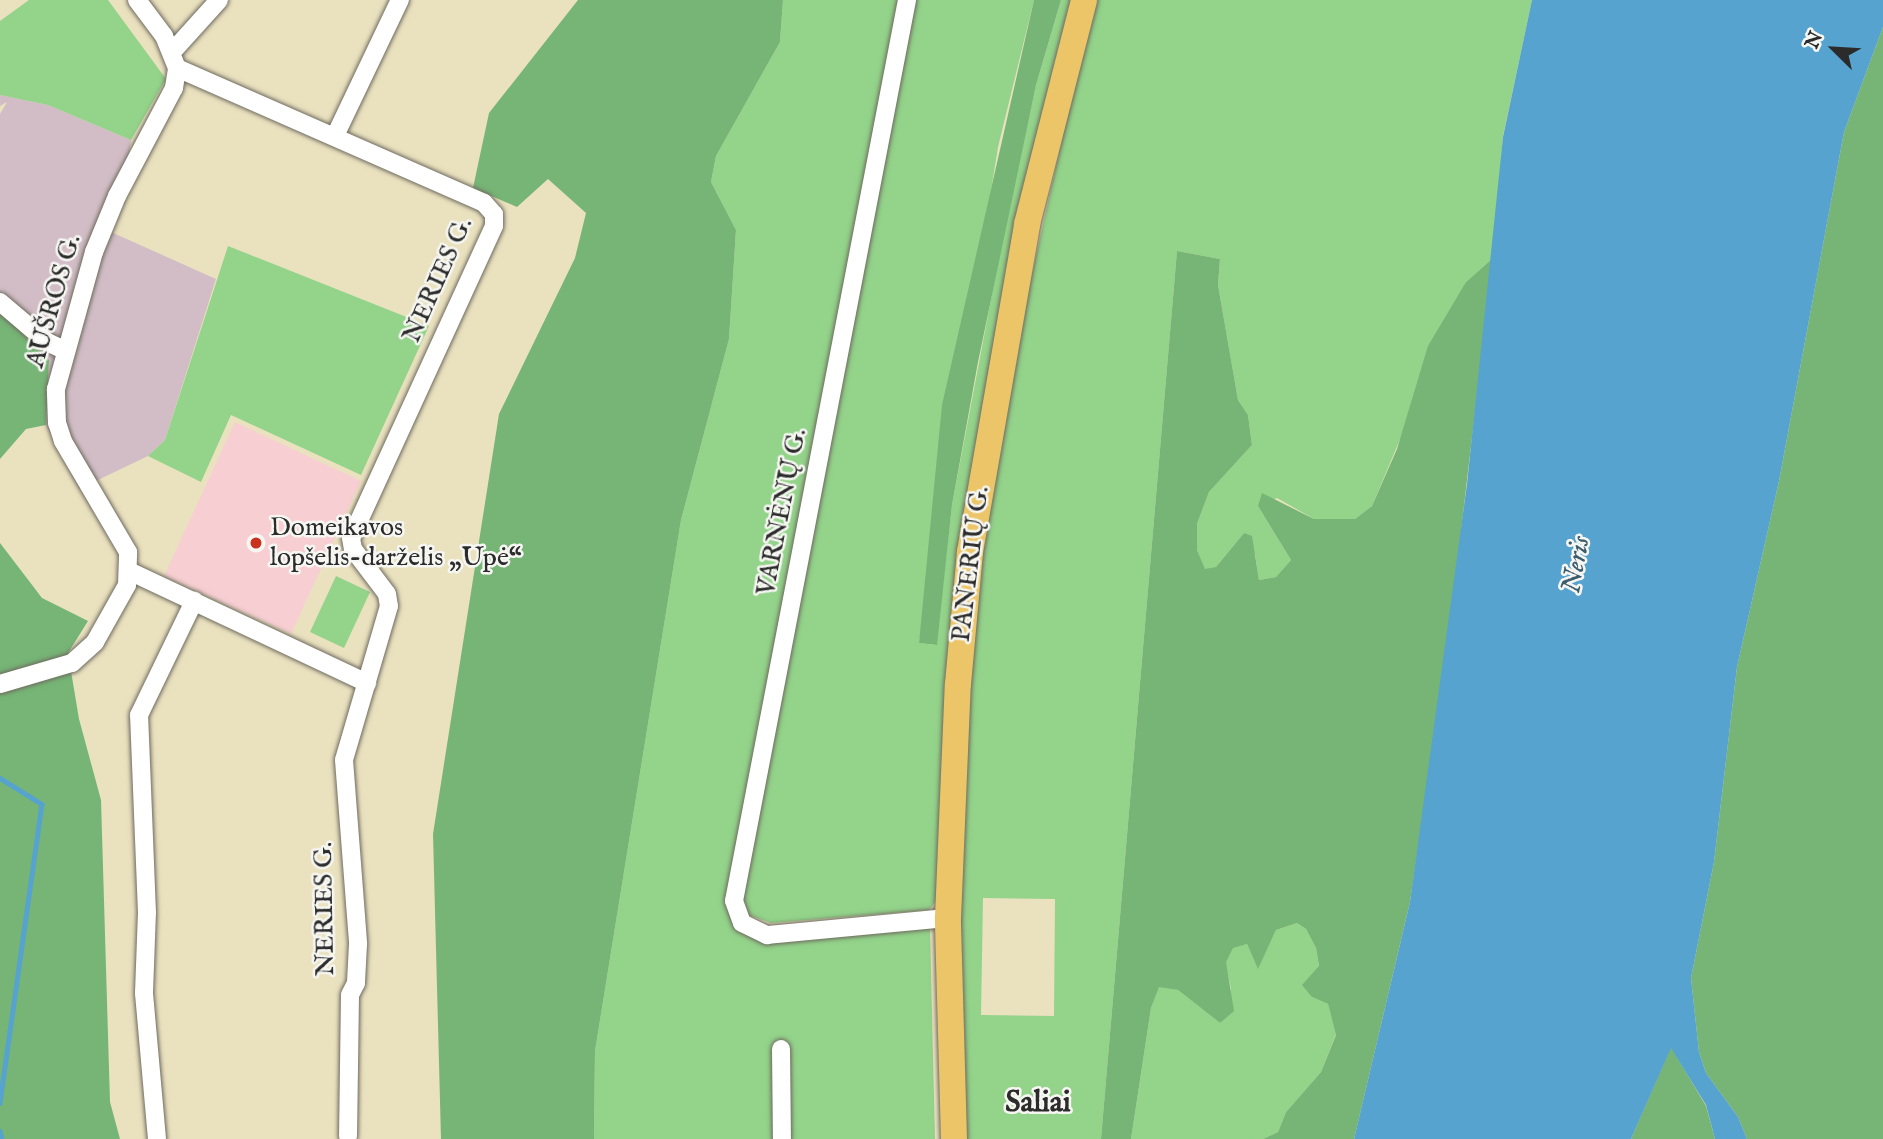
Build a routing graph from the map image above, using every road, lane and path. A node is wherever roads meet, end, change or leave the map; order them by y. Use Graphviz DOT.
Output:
graph roads {
  1 [pos="137,0"];
  2 [pos="219,0"];
  3 [pos="400,0"];
  4 [pos="907,0"];
  5 [pos="1084,0"];
  6 [pos="175,60"];
  7 [pos="335,136"];
  8 [pos="0,302"];
  9 [pos="64,350"];
  10 [pos="131,572"];
  11 [pos="194,601"];
  12 [pos="367,683"];
  13 [pos="0,684"];
  14 [pos="948,918"];
  15 [pos="780,1049"];
  16 [pos="348,1136"];
  17 [pos="157,1139"];
  18 [pos="782,1139"];
  19 [pos="954,1139"];
  1 -- 6 [label="street"];
  2 -- 6 [label="street"];
  3 -- 7 [label="street"];
  4 -- 14 [label="street, VARNĖNŲ G."];
  5 -- 14 [label="main road, PANERIŲ G."];
  6 -- 7 [label="street, NERIES G."];
  6 -- 9 [label="street, AUŠROS G."];
  7 -- 12 [label="street, NERIES G."];
  8 -- 9 [label="street"];
  9 -- 10 [label="street, AUŠROS G."];
  10 -- 11 [label="street"];
  10 -- 13 [label="street"];
  11 -- 12 [label="street"];
  11 -- 17 [label="street"];
  12 -- 16 [label="street, NERIES G."];
  14 -- 19 [label="main road, PANERIŲ G."];
  15 -- 18 [label="street"];
}
